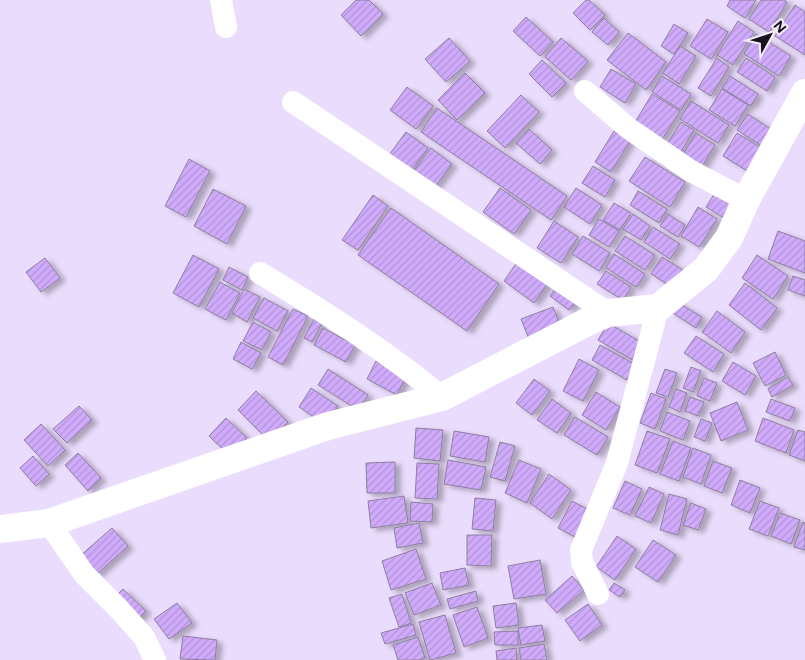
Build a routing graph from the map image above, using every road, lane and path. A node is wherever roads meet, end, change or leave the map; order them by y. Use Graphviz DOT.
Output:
graph roads {
  1 [pos="221,0"];
  2 [pos="226,27"];
  3 [pos="585,91"];
  4 [pos="805,93"];
  5 [pos="293,102"];
  6 [pos="746,200"];
  7 [pos="260,273"];
  8 [pos="658,308"];
  9 [pos="608,314"];
  10 [pos="442,397"];
  11 [pos="48,523"];
  12 [pos="0,529"];
  13 [pos="598,594"];
  14 [pos="155,660"];
  1 -- 2 [label="street"];
  3 -- 6 [label="street"];
  4 -- 6 [label="street"];
  5 -- 9 [label="street"];
  6 -- 8 [label="street"];
  7 -- 10 [label="street"];
  8 -- 9 [label="street"];
  8 -- 13 [label="street"];
  9 -- 10 [label="street"];
  10 -- 11 [label="street"];
  11 -- 12 [label="street"];
  11 -- 14 [label="street"];
}
